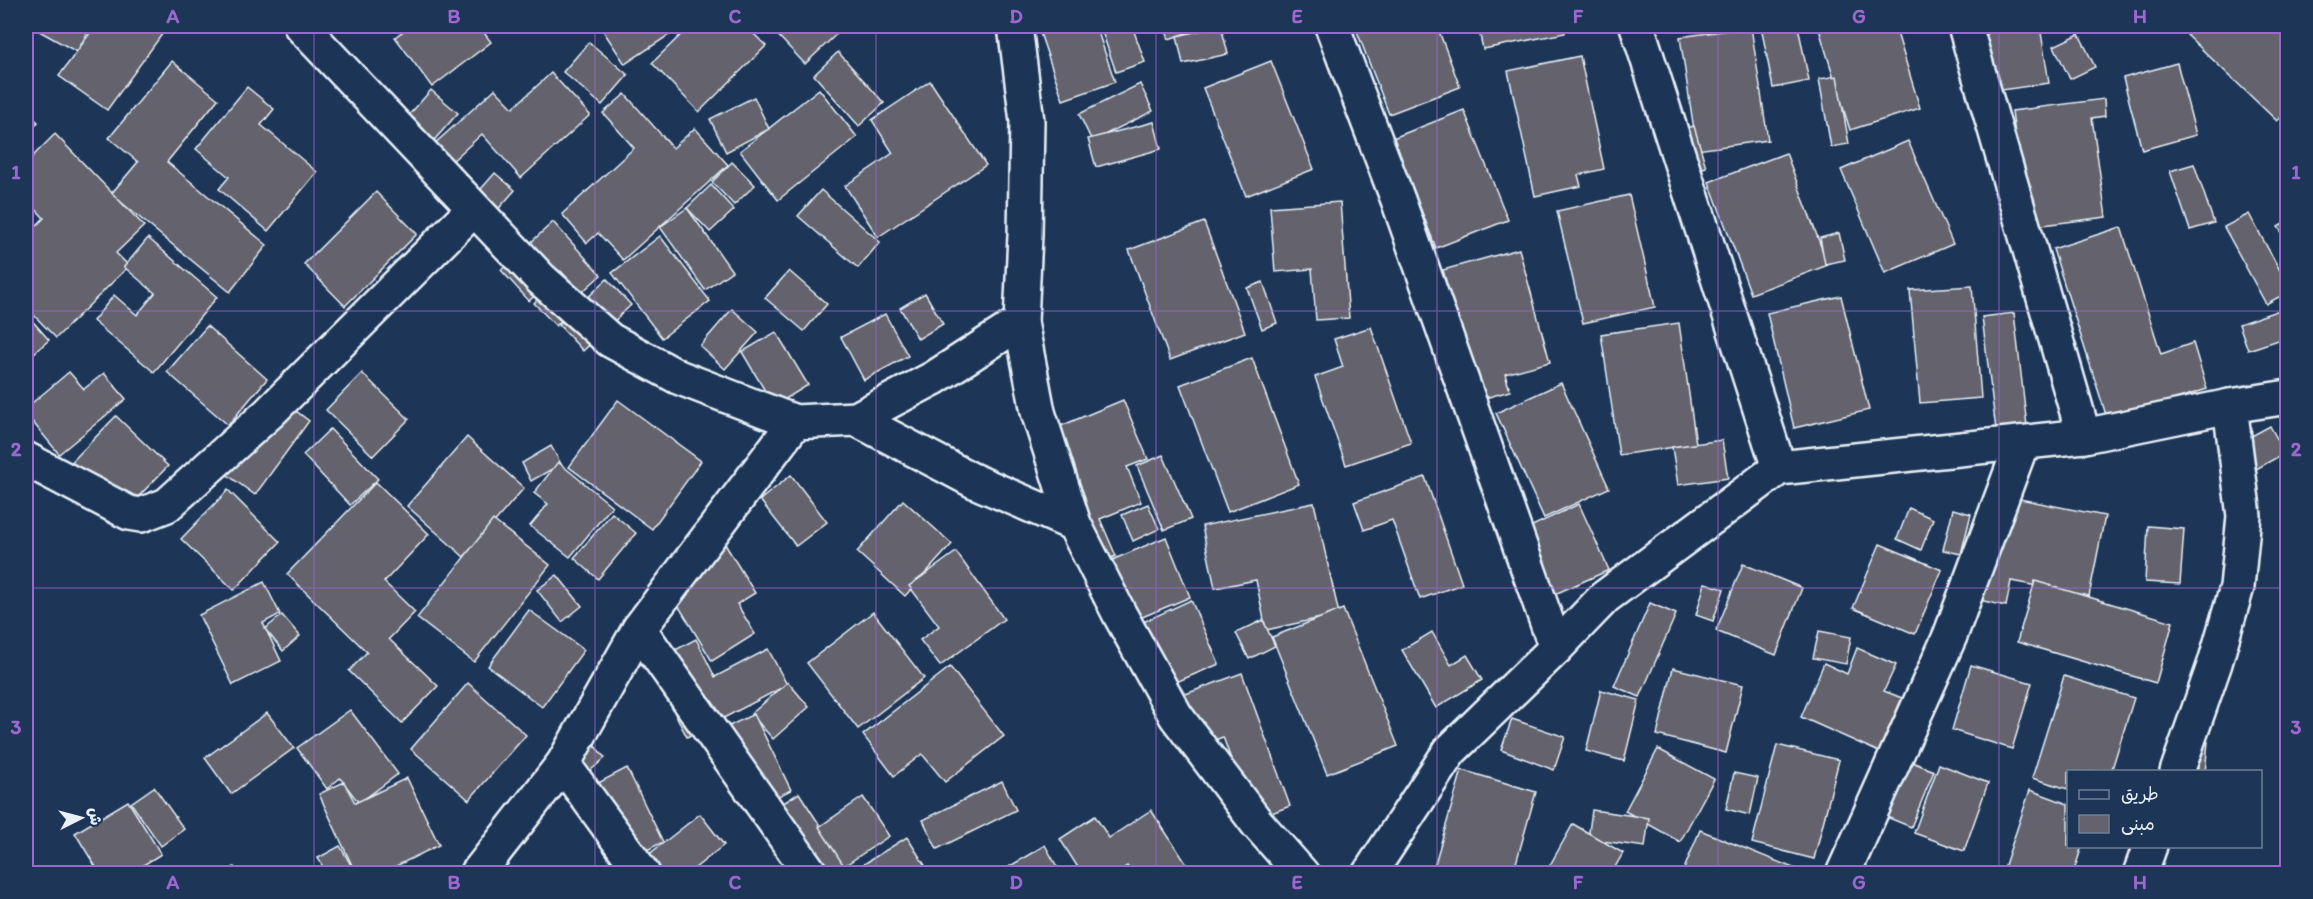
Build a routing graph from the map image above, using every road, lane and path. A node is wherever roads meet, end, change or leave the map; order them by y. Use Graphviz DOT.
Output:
graph roads {
  1 [pos="301,26"];
  2 [pos="1014,26"];
  3 [pos="1332,26"];
  4 [pos="1637,26"];
  5 [pos="1965,26"];
  6 [pos="474,209"];
  7 [pos="1021,322"];
  8 [pos="2288,397"];
  9 [pos="2230,406"];
  10 [pos="856,419"];
  11 [pos="795,422"];
  12 [pos="2084,436"];
  13 [pos="2022,443"];
  14 [pos="26,459"];
  15 [pos="1779,468"];
  16 [pos="1074,524"];
  17 [pos="639,628"];
  18 [pos="1556,648"];
  19 [pos="563,764"];
  20 [pos="2176,770"];
  21 [pos="2149,848"];
  22 [pos="477,873"];
  23 [pos="644,873"];
  24 [pos="811,873"];
  25 [pos="1302,873"];
  26 [pos="1369,873"];
  27 [pos="1843,873"];
  28 [pos="2140,873"];
  1 -- 6 [label="street"];
  2 -- 7 [label="street"];
  3 -- 18 [label="street"];
  4 -- 15 [label="street"];
  5 -- 12 [label="street"];
  6 -- 11 [label="street"];
  6 -- 14 [label="street"];
  7 -- 10 [label="street"];
  7 -- 16 [label="street"];
  8 -- 9 [label="street"];
  9 -- 12 [label="street"];
  9 -- 20 [label="street"];
  10 -- 11 [label="street"];
  10 -- 16 [label="street"];
  11 -- 17 [label="street"];
  12 -- 13 [label="street"];
  13 -- 15 [label="street"];
  13 -- 27 [label="street"];
  15 -- 18 [label="street"];
  16 -- 25 [label="street"];
  17 -- 19 [label="street"];
  17 -- 24 [label="street"];
  18 -- 26 [label="street"];
  19 -- 22 [label="street"];
  19 -- 23 [label="street"];
  21 -- 28 [label="street"];
}
